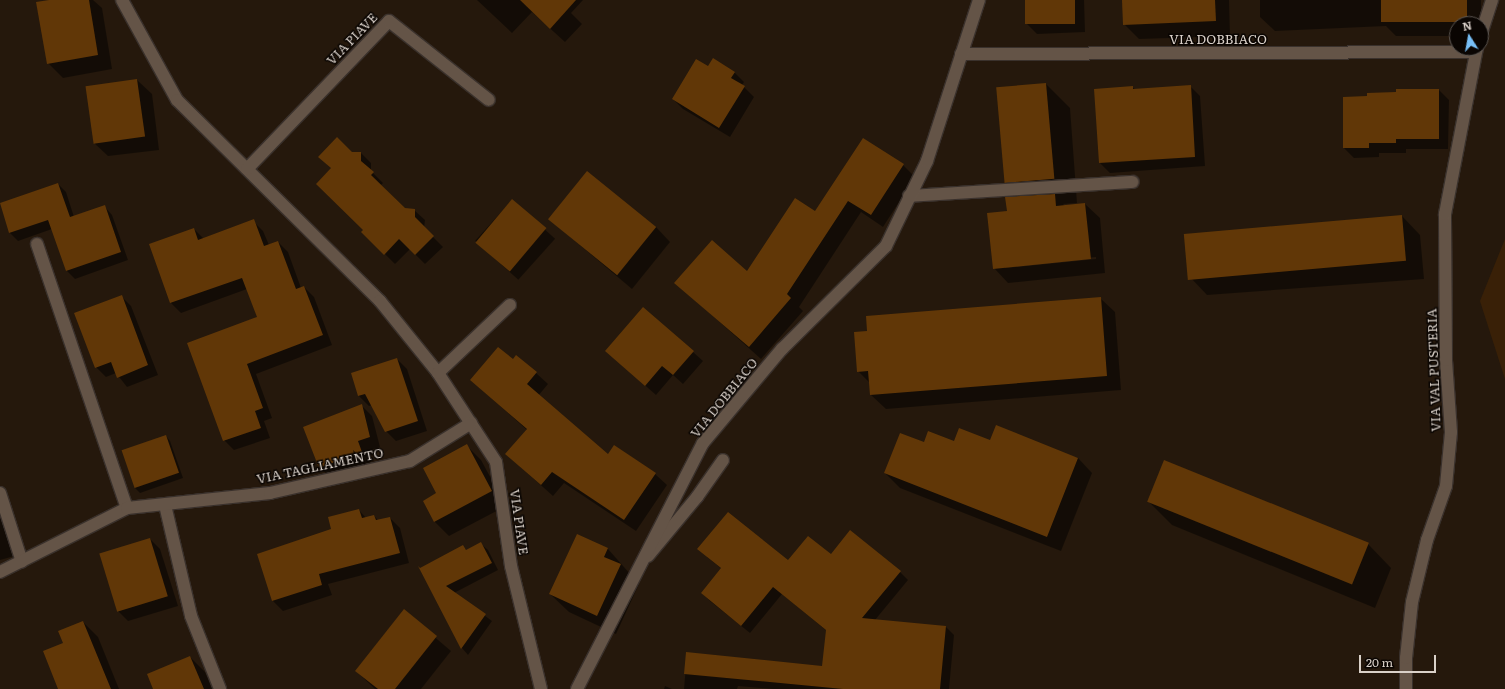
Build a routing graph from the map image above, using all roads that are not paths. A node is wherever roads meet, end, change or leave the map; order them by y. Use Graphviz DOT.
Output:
graph roads {
  1 [pos="122,0"];
  2 [pos="979,0"];
  3 [pos="1492,0"];
  4 [pos="1487,16"];
  5 [pos="1449,50"];
  6 [pos="961,54"];
  7 [pos="1475,56"];
  8 [pos="489,100"];
  9 [pos="246,169"];
  10 [pos="1133,182"];
  11 [pos="909,196"];
  12 [pos="37,244"];
  13 [pos="510,305"];
  14 [pos="438,373"];
  15 [pos="471,423"];
  16 [pos="723,460"];
  17 [pos="0,493"];
  18 [pos="165,505"];
  19 [pos="127,508"];
  20 [pos="645,560"];
  21 [pos="22,562"];
  22 [pos="0,572"];
  23 [pos="220,689"];
  24 [pos="541,689"];
  25 [pos="577,689"];
  26 [pos="1406,689"];
  1 -- 9 [label="street, VIA PIAVE"];
  2 -- 6 [label="street, VIA DOBBIACO"];
  3 -- 4 [label="street"];
  5 -- 6 [label="street, VIA DOBBIACO"];
  6 -- 11 [label="street, VIA DOBBIACO"];
  7 -- 26 [label="street, VIA VAL PUSTERIA"];
  8 -- 9 [label="street, VIA PIAVE"];
  9 -- 14 [label="street, VIA PIAVE"];
  10 -- 11 [label="street"];
  11 -- 20 [label="street, VIA DOBBIACO"];
  12 -- 19 [label="street"];
  13 -- 14 [label="street"];
  14 -- 15 [label="street, VIA PIAVE"];
  15 -- 18 [label="street, VIA TAGLIAMENTO"];
  15 -- 24 [label="street, VIA PIAVE"];
  16 -- 20 [label="street"];
  17 -- 21 [label="street"];
  18 -- 19 [label="street, VIA TAGLIAMENTO"];
  18 -- 23 [label="street"];
  19 -- 21 [label="street, VIA TAGLIAMENTO"];
  20 -- 25 [label="street, VIA DOBBIACO"];
  21 -- 22 [label="street, VIA TAGLIAMENTO"];
}
